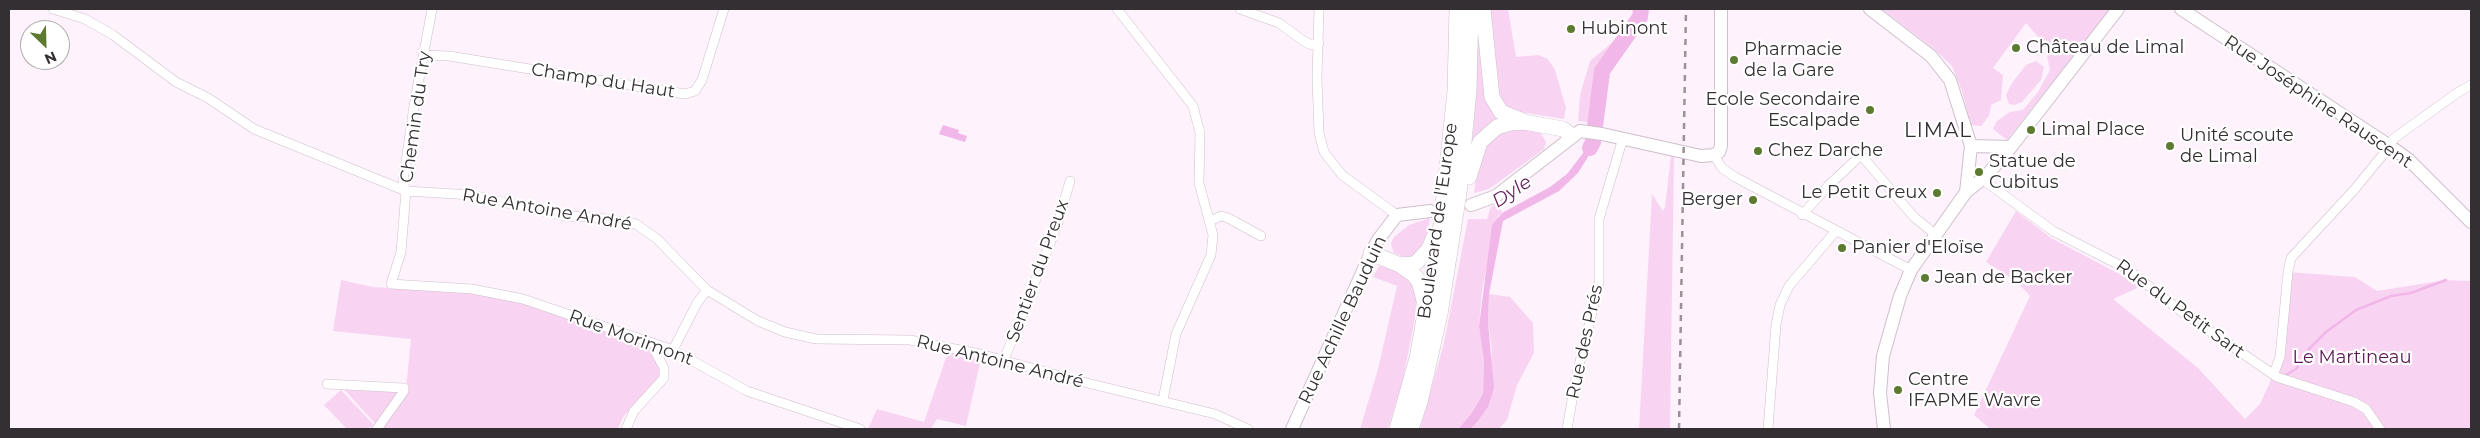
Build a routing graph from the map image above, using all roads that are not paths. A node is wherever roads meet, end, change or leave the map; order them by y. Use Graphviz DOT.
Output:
graph roads {
  1 [pos="53,9"];
  2 [pos="432,9"];
  3 [pos="724,9"];
  4 [pos="1117,9"];
  5 [pos="1240,9"];
  6 [pos="1319,9"];
  7 [pos="1457,9"];
  8 [pos="1470,9"];
  9 [pos="1483,9"];
  10 [pos="1721,9"];
  11 [pos="1870,9"];
  12 [pos="2118,9"];
  13 [pos="2181,9"];
  14 [pos="1319,43"];
  15 [pos="424,55"];
  16 [pos="2471,85"];
  17 [pos="1524,122"];
  18 [pos="1572,135"];
  19 [pos="1623,138"];
  20 [pos="2014,143"];
  21 [pos="1971,146"];
  22 [pos="2390,146"];
  23 [pos="1714,155"];
  24 [pos="1982,179"];
  25 [pos="1070,182"];
  26 [pos="406,191"];
  27 [pos="1966,192"];
  28 [pos="1459,193"];
  29 [pos="1471,205"];
  30 [pos="1430,211"];
  31 [pos="1397,215"];
  32 [pos="1802,215"];
  33 [pos="1210,221"];
  34 [pos="2471,222"];
  35 [pos="1440,225"];
  36 [pos="1835,232"];
  37 [pos="1935,234"];
  38 [pos="1261,236"];
  39 [pos="1371,253"];
  40 [pos="1400,264"];
  41 [pos="1911,270"];
  42 [pos="391,284"];
  43 [pos="707,290"];
  44 [pos="1427,310"];
  45 [pos="657,345"];
  46 [pos="673,350"];
  47 [pos="1004,360"];
  48 [pos="2274,373"];
  49 [pos="327,384"];
  50 [pos="1163,400"];
  51 [pos="377,429"];
  52 [pos="626,429"];
  53 [pos="860,429"];
  54 [pos="1248,429"];
  55 [pos="1292,429"];
  56 [pos="1397,429"];
  57 [pos="1411,429"];
  58 [pos="1567,429"];
  59 [pos="1768,429"];
  60 [pos="1884,429"];
  61 [pos="2380,429"];
  1 -- 26 [label="street, Rue Antoine André"];
  2 -- 15 [label="street, Chemin du Try"];
  3 -- 15 [label="street, Champ du Haut"];
  4 -- 33 [label="street"];
  5 -- 14 [label="street"];
  6 -- 14 [label="street"];
  7 -- 35 [label="highway, Boulevard de l'Europe"];
  8 -- 28 [label="highway, Boulevard de l'Europe"];
  9 -- 17 [label="highway"];
  10 -- 23 [label="street"];
  11 -- 21 [label="street"];
  12 -- 20 [label="street"];
  13 -- 22 [label="street, Rue Joséphine Rauscent"];
  14 -- 31 [label="street"];
  15 -- 26 [label="street, Chemin du Try"];
  16 -- 22 [label="street"];
  17 -- 18 [label="highway"];
  17 -- 28 [label="highway"];
  18 -- 19 [label="street"];
  18 -- 29 [label="street"];
  19 -- 23 [label="street"];
  19 -- 58 [label="street, Rue des Prés"];
  20 -- 21 [label="street"];
  20 -- 24 [label="street"];
  21 -- 27 [label="street"];
  22 -- 34 [label="street, Rue Joséphine Rauscent"];
  22 -- 48 [label="street"];
  23 -- 32 [label="street"];
  24 -- 27 [label="street"];
  24 -- 48 [label="street, Rue du Petit Sart"];
  25 -- 47 [label="street, Sentier du Preux"];
  26 -- 42 [label="street, Chemin du Try"];
  26 -- 43 [label="street, Rue Antoine André"];
  27 -- 37 [label="street"];
  28 -- 57 [label="highway, Boulevard de l'Europe"];
  30 -- 31 [label="street"];
  31 -- 39 [label="street, Rue Achille Bauduin"];
  32 -- 36 [label="street"];
  32 -- 37 [label="street"];
  33 -- 38 [label="street"];
  33 -- 50 [label="street"];
  35 -- 40 [label="highway"];
  35 -- 44 [label="highway, Boulevard de l'Europe"];
  36 -- 41 [label="street"];
  36 -- 59 [label="street"];
  37 -- 41 [label="street"];
  39 -- 40 [label="highway"];
  39 -- 55 [label="street, Rue Achille Bauduin"];
  40 -- 44 [label="highway"];
  41 -- 60 [label="street"];
  42 -- 45 [label="street, Rue Morimont"];
  43 -- 46 [label="street"];
  43 -- 47 [label="street, Rue Antoine André"];
  44 -- 56 [label="highway, Boulevard de l'Europe"];
  45 -- 46 [label="street, Rue Morimont"];
  45 -- 52 [label="street"];
  46 -- 53 [label="street, Rue Morimont"];
  47 -- 50 [label="street, Rue Antoine André"];
  48 -- 61 [label="street, Rue du Petit Sart"];
  49 -- 51 [label="street"];
  50 -- 54 [label="street, Rue Antoine André"];
}
